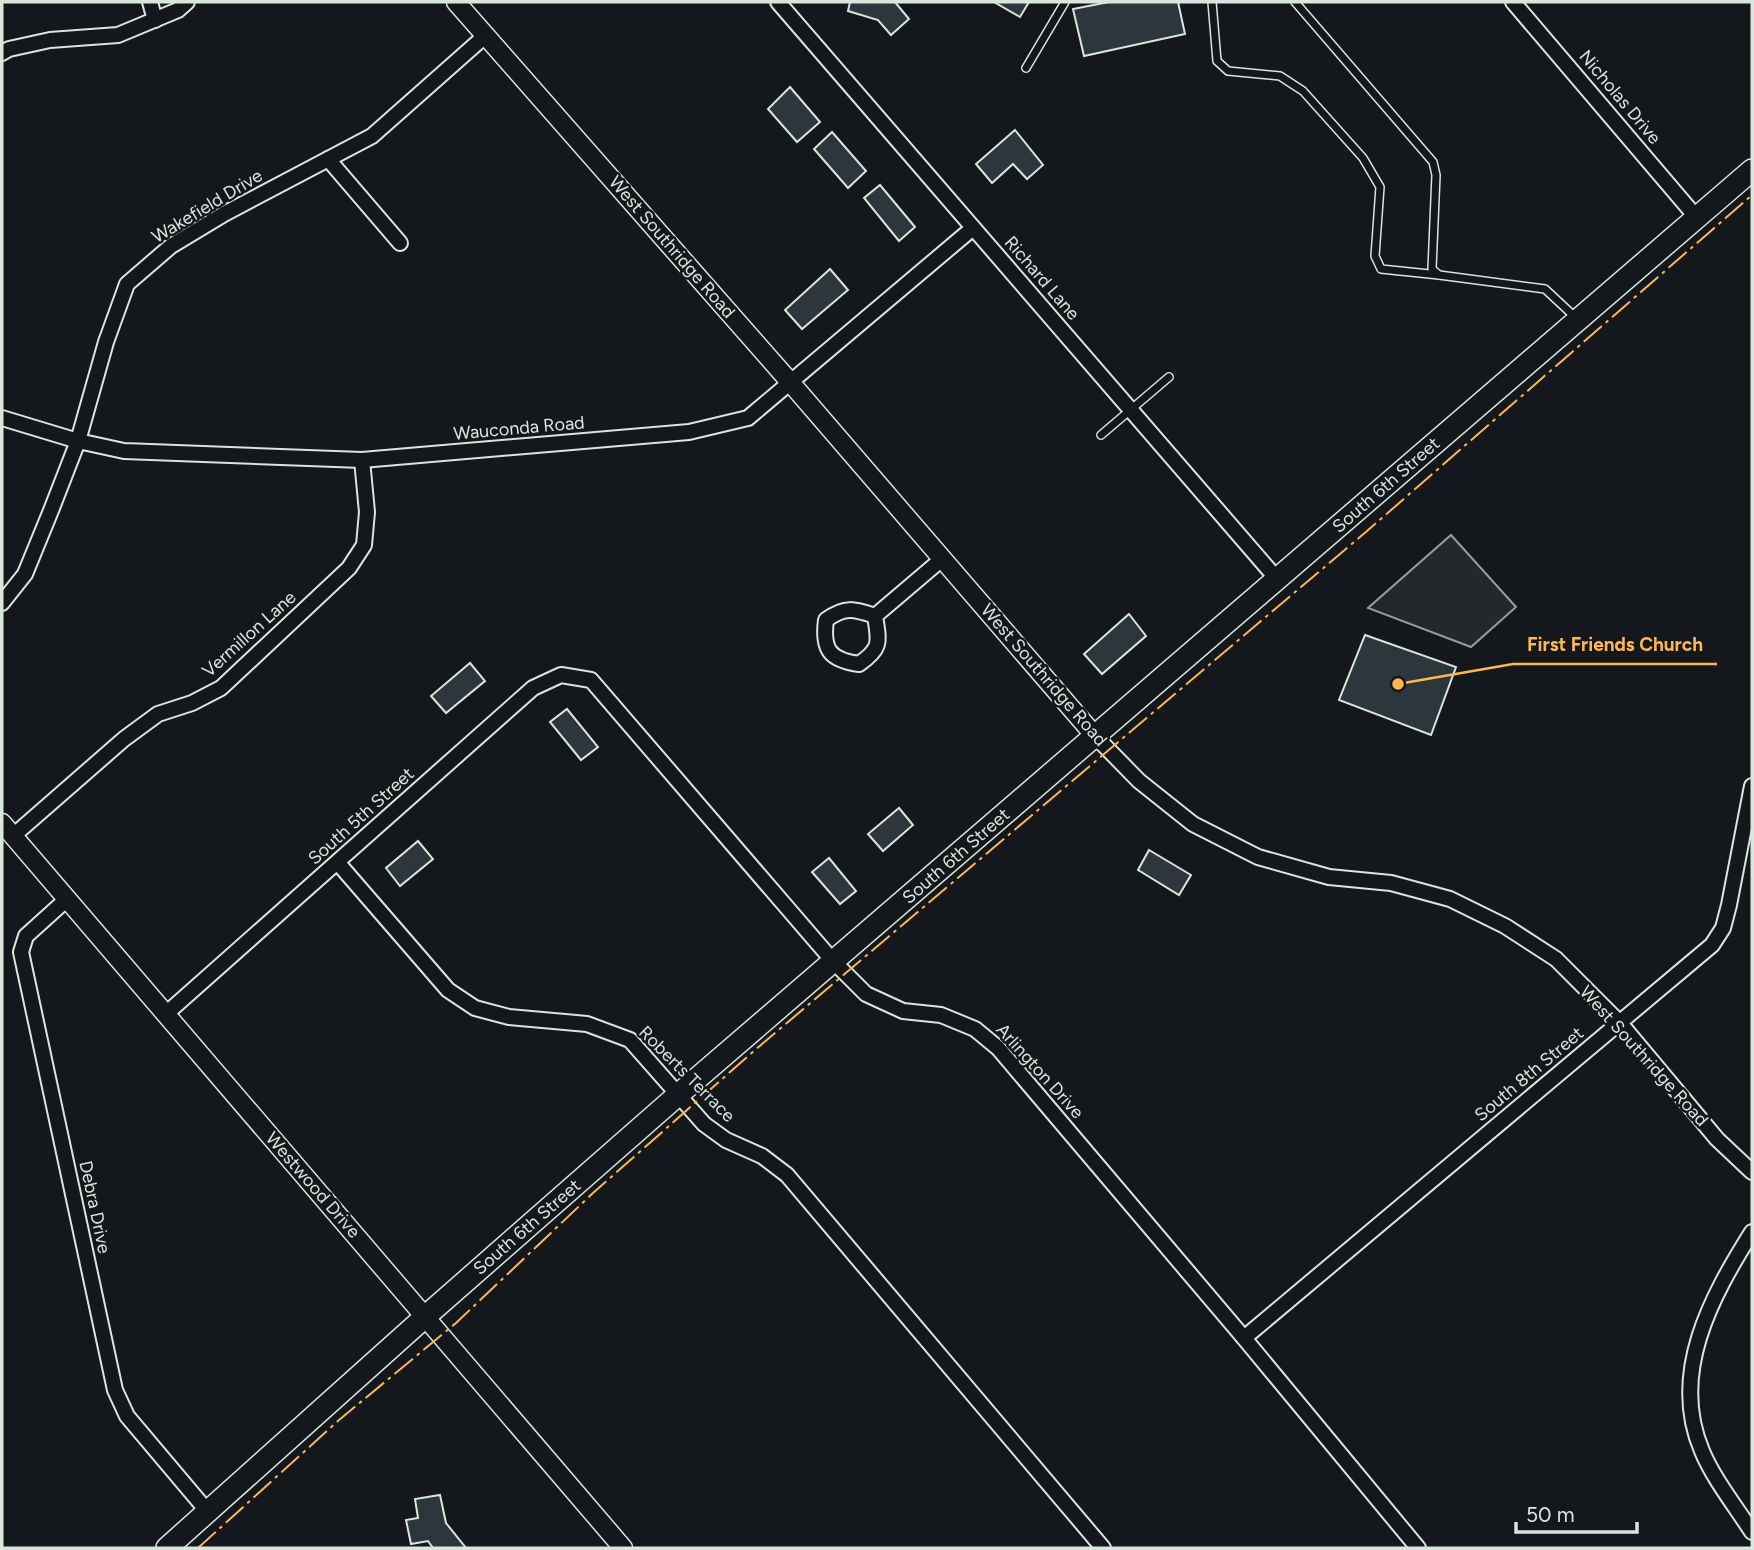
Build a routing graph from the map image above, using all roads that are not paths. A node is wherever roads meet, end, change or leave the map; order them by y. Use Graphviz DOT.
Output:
graph roads {
  1 [pos="150,2"];
  2 [pos="187,2"];
  3 [pos="456,2"];
  4 [pos="778,2"];
  5 [pos="1065,2"];
  6 [pos="1212,2"];
  7 [pos="1295,2"];
  8 [pos="1513,2"];
  9 [pos="155,20"];
  10 [pos="485,36"];
  11 [pos="2,53"];
  12 [pos="1026,68"];
  13 [pos="328,159"];
  14 [pos="1752,170"];
  15 [pos="1697,218"];
  16 [pos="973,228"];
  17 [pos="400,243"];
  18 [pos="1439,275"];
  19 [pos="1578,320"];
  20 [pos="1170,377"];
  21 [pos="790,382"];
  22 [pos="1130,410"];
  23 [pos="2,418"];
  24 [pos="1101,435"];
  25 [pos="78,441"];
  26 [pos="362,460"];
  27 [pos="942,559"];
  28 [pos="1277,579"];
  29 [pos="2,603"];
  30 [pos="875,616"];
  31 [pos="591,680"];
  32 [pos="1096,736"];
  33 [pos="1752,786"];
  34 [pos="7,829"];
  35 [pos="338,863"];
  36 [pos="66,900"];
  37 [pos="833,961"];
  38 [pos="167,1013"];
  39 [pos="1620,1023"];
  40 [pos="679,1094"];
  41 [pos="1752,1172"];
  42 [pos="1752,1232"];
  43 [pos="426,1316"];
  44 [pos="1244,1338"];
  45 [pos="208,1512"];
  46 [pos="1752,1532"];
  47 [pos="167,1548"];
  48 [pos="623,1548"];
  49 [pos="1103,1548"];
  50 [pos="1418,1548"];
  1 -- 9 [label="street"];
  2 -- 9 [label="street"];
  3 -- 10 [label="street, West Southridge Road"];
  4 -- 16 [label="street, Richard Lane"];
  5 -- 12 [label="lane"];
  6 -- 18 [label="lane"];
  7 -- 18 [label="lane"];
  8 -- 15 [label="street, Nicholas Drive"];
  9 -- 11 [label="street"];
  10 -- 13 [label="street, Wakefield Drive"];
  10 -- 21 [label="street, West Southridge Road"];
  13 -- 17 [label="street"];
  13 -- 25 [label="street, Wakefield Drive"];
  14 -- 15 [label="main road, South 6th Street"];
  15 -- 19 [label="main road, South 6th Street"];
  16 -- 21 [label="street, Wauconda Road"];
  16 -- 22 [label="street, Richard Lane"];
  18 -- 19 [label="lane"];
  19 -- 28 [label="main road, South 6th Street"];
  20 -- 22 [label="lane"];
  21 -- 26 [label="street, Wauconda Road"];
  21 -- 27 [label="street, West Southridge Road"];
  22 -- 24 [label="lane"];
  22 -- 28 [label="street, Richard Lane"];
  23 -- 25 [label="street, Wauconda Road"];
  25 -- 26 [label="street, Wauconda Road"];
  25 -- 29 [label="street, Wakefield Drive"];
  26 -- 34 [label="street, Vermillon Lane"];
  27 -- 30 [label="street"];
  27 -- 32 [label="street, West Southridge Road"];
  28 -- 32 [label="main road, South 6th Street"];
  30 -- 30 [label="street"];
  31 -- 35 [label="street, South 5th Street"];
  31 -- 37 [label="street, Arlington Drive"];
  32 -- 37 [label="main road, South 6th Street"];
  32 -- 39 [label="street, West Southridge Road"];
  33 -- 39 [label="street, South 8th Street"];
  34 -- 36 [label="street, Westwood Drive"];
  35 -- 38 [label="street, South 5th Street"];
  35 -- 40 [label="street, Roberts Terrace"];
  36 -- 38 [label="street, Westwood Drive"];
  36 -- 45 [label="street, Debra Drive"];
  37 -- 40 [label="main road, South 6th Street"];
  37 -- 44 [label="street, Arlington Drive"];
  38 -- 43 [label="street, Westwood Drive"];
  39 -- 41 [label="street, West Southridge Road"];
  39 -- 44 [label="street, South 8th Street"];
  40 -- 43 [label="main road, South 6th Street"];
  40 -- 49 [label="street, Roberts Terrace"];
  42 -- 46 [label="street"];
  43 -- 45 [label="main road, South 6th Street"];
  43 -- 48 [label="street, Westwood Drive"];
  44 -- 50 [label="street, Arlington Drive"];
  45 -- 47 [label="main road, South 6th Street"];
}
